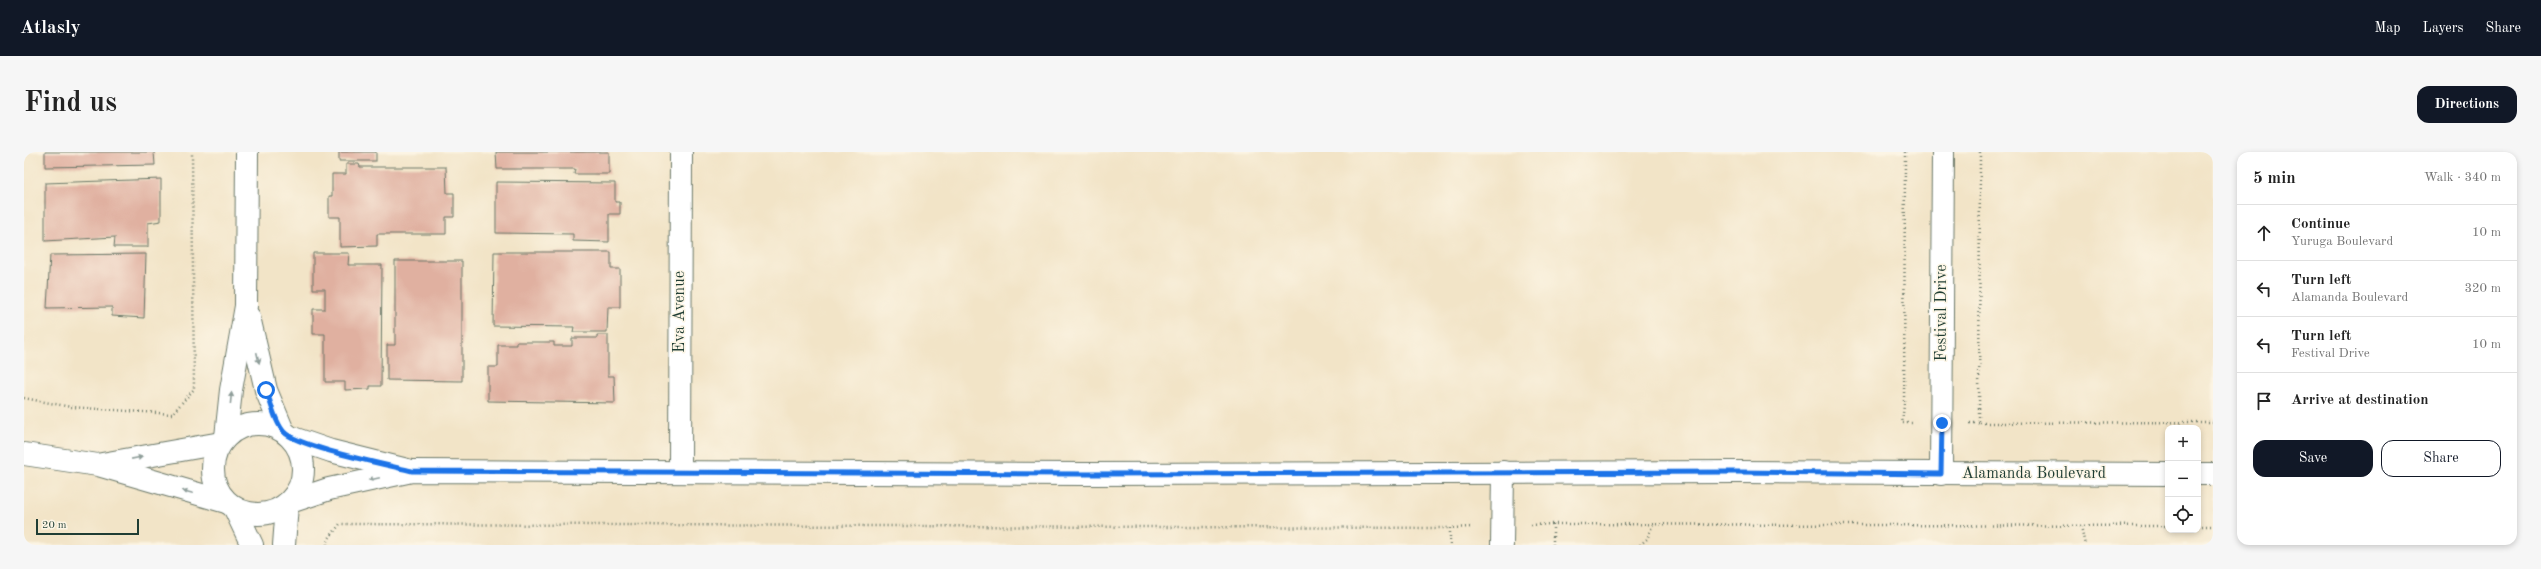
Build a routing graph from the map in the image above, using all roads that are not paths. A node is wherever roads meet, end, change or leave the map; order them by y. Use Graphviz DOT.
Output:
graph roads {
  1 [pos="247,152"];
  2 [pos="681,152"];
  3 [pos="1943,152"];
  4 [pos="246,306"];
  5 [pos="286,434"];
  6 [pos="224,440"];
  7 [pos="24,454"];
  8 [pos="98,465"];
  9 [pos="412,471"];
  10 [pos="680,471"];
  11 [pos="1503,472"];
  12 [pos="1941,474"];
  13 [pos="2165,474"];
  14 [pos="2201,474"];
  15 [pos="2213,474"];
  16 [pos="288,504"];
  17 [pos="230,505"];
  18 [pos="252,545"];
  19 [pos="284,545"];
  20 [pos="1502,545"];
  1 -- 4 [label="street"];
  2 -- 10 [label="street, Eva Avenue"];
  3 -- 12 [label="street, Festival Drive"];
  4 -- 5 [label="street, one-way"];
  6 -- 4 [label="street, one-way"];
  5 -- 6 [label="street"];
  5 -- 9 [label="street, Alamanda Boulevard"];
  5 -- 16 [label="street"];
  8 -- 6 [label="street, one-way"];
  6 -- 17 [label="street"];
  7 -- 8 [label="street"];
  17 -- 8 [label="street, one-way"];
  9 -- 10 [label="street, Alamanda Boulevard"];
  9 -- 16 [label="street, Alamanda Boulevard, one-way"];
  10 -- 11 [label="street, Alamanda Boulevard"];
  11 -- 12 [label="street, Alamanda Boulevard"];
  11 -- 20 [label="street"];
  12 -- 13 [label="street, Alamanda Boulevard"];
  14 -- 15 [label="street"];
  16 -- 17 [label="street"];
  16 -- 19 [label="street"];
  17 -- 18 [label="street"];
}
